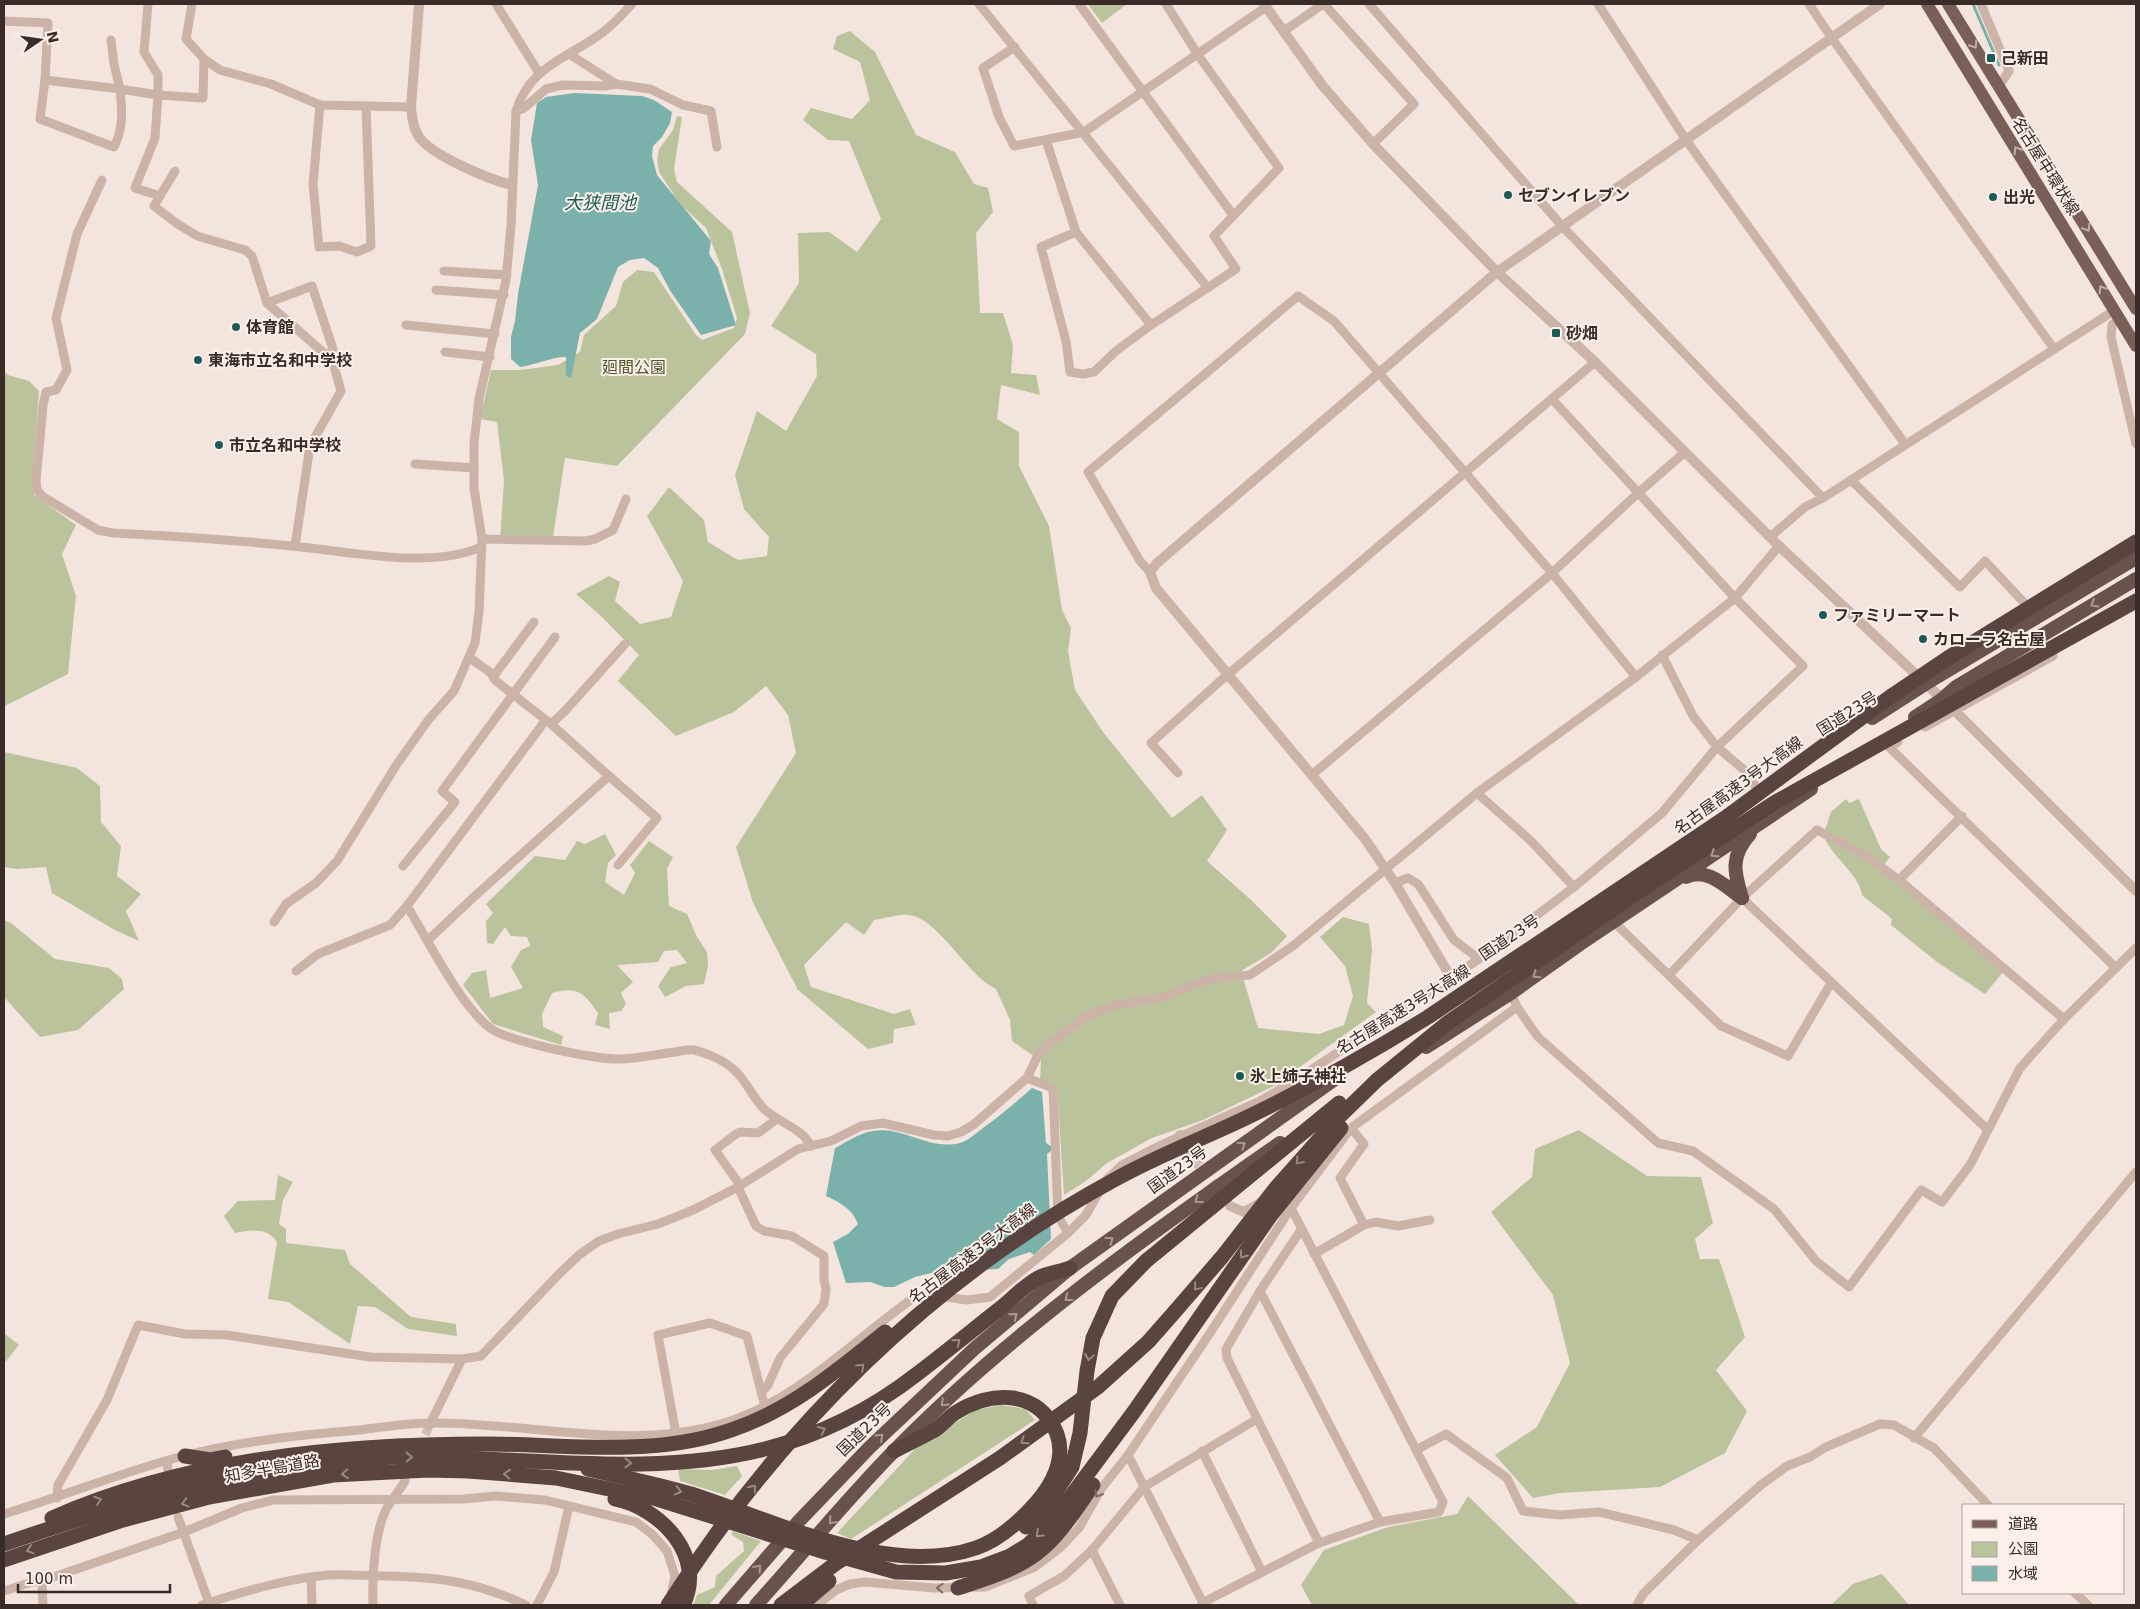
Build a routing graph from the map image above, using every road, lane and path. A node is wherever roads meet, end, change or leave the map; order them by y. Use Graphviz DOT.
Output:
graph roads {
  1 [pos="148,4"];
  2 [pos="192,4"];
  3 [pos="419,4"];
  4 [pos="496,4"];
  5 [pos="632,4"];
  6 [pos="979,4"];
  7 [pos="1079,4"];
  8 [pos="1166,4"];
  9 [pos="1324,4"];
  10 [pos="1369,4"];
  11 [pos="1598,4"];
  12 [pos="1809,4"];
  13 [pos="1880,4"];
  14 [pos="1927,4"];
  15 [pos="1948,4"];
  16 [pos="1981,4"];
  17 [pos="1265,5"];
  18 [pos="4,21"];
  19 [pos="1284,31"];
  20 [pos="1831,37"];
  21 [pos="111,40"];
  22 [pos="1015,47"];
  23 [pos="569,54"];
  24 [pos="1198,55"];
  25 [pos="204,58"];
  26 [pos="539,74"];
  27 [pos="45,80"];
  28 [pos="616,84"];
  29 [pos="1999,86"];
  30 [pos="120,89"];
  31 [pos="1143,90"];
  32 [pos="158,95"];
  33 [pos="320,105"];
  34 [pos="366,106"];
  35 [pos="411,107"];
  36 [pos="516,110"];
  37 [pos="1084,132"];
  38 [pos="1046,140"];
  39 [pos="1686,140"];
  40 [pos="1373,144"];
  41 [pos="717,146"];
  42 [pos="175,171"];
  43 [pos="102,180"];
  44 [pos="512,185"];
  45 [pos="160,196"];
  46 [pos="1232,215"];
  47 [pos="1562,226"];
  48 [pos="1076,232"];
  49 [pos="444,271"];
  50 [pos="1497,272"];
  51 [pos="507,275"];
  52 [pos="1208,288"];
  53 [pos="436,290"];
  54 [pos="504,296"];
  55 [pos="268,303"];
  56 [pos="2135,306"];
  57 [pos="2117,314"];
  58 [pos="406,325"];
  59 [pos="1151,325"];
  60 [pos="495,334"];
  61 [pos="2136,346"];
  62 [pos="2054,349"];
  63 [pos="446,352"];
  64 [pos="327,356"];
  65 [pos="490,357"];
  66 [pos="1595,362"];
  67 [pos="1378,372"];
  68 [pos="1552,399"];
  69 [pos="1905,444"];
  70 [pos="2136,444"];
  71 [pos="1685,452"];
  72 [pos="416,464"];
  73 [pos="474,468"];
  74 [pos="1467,473"];
  75 [pos="1851,480"];
  76 [pos="1637,494"];
  77 [pos="1822,498"];
  78 [pos="626,499"];
  79 [pos="1770,537"];
  80 [pos="2136,542"];
  81 [pos="482,543"];
  82 [pos="295,546"];
  83 [pos="1779,546"];
  84 [pos="2136,550"];
  85 [pos="2136,558"];
  86 [pos="1150,572"];
  87 [pos="1552,573"];
  88 [pos="2136,579"];
  89 [pos="2136,593"];
  90 [pos="1735,598"];
  91 [pos="2136,601"];
  92 [pos="2136,608"];
  93 [pos="2030,609"];
  94 [pos="534,622"];
  95 [pos="555,637"];
  96 [pos="625,644"];
  97 [pos="1662,655"];
  98 [pos="470,658"];
  99 [pos="1229,674"];
  100 [pos="493,677"];
  101 [pos="1636,677"];
  102 [pos="1925,684"];
  103 [pos="513,693"];
  104 [pos="1941,700"];
  105 [pos="1954,711"];
  106 [pos="548,722"];
  107 [pos="1717,747"];
  108 [pos="1178,773"];
  109 [pos="1313,774"];
  110 [pos="609,776"];
  111 [pos="1757,790"];
  112 [pos="1478,793"];
  113 [pos="1962,816"];
  114 [pos="1759,825"];
  115 [pos="618,865"];
  116 [pos="403,866"];
  117 [pos="1385,871"];
  118 [pos="1899,880"];
  119 [pos="1395,883"];
  120 [pos="1666,886"];
  121 [pos="1574,887"];
  122 [pos="2136,891"];
  123 [pos="1742,898"];
  124 [pos="407,906"];
  125 [pos="274,922"];
  126 [pos="1614,922"];
  127 [pos="428,940"];
  128 [pos="2136,948"];
  129 [pos="1479,959"];
  130 [pos="2116,968"];
  131 [pos="296,970"];
  132 [pos="1670,975"];
  133 [pos="1450,976"];
  134 [pos="1831,983"];
  135 [pos="1511,993"];
  136 [pos="1517,1007"];
  137 [pos="2064,1019"];
  138 [pos="1027,1078"];
  139 [pos="1358,1099"];
  140 [pos="1339,1103"];
  141 [pos="777,1119"];
  142 [pos="1351,1128"];
  143 [pos="1988,1130"];
  144 [pos="1180,1136"];
  145 [pos="811,1146"];
  146 [pos="1193,1158"];
  147 [pos="2136,1172"];
  148 [pos="739,1186"];
  149 [pos="1230,1206"];
  150 [pos="1290,1208"];
  151 [pos="1430,1220"];
  152 [pos="1364,1225"];
  153 [pos="1301,1230"];
  154 [pos="1068,1233"];
  155 [pos="1004,1247"];
  156 [pos="1314,1254"];
  157 [pos="1070,1268"];
  158 [pos="1260,1291"];
  159 [pos="462,1359"];
  160 [pos="761,1393"];
  161 [pos="765,1407"];
  162 [pos="1135,1417"];
  163 [pos="1257,1419"];
  164 [pos="429,1426"];
  165 [pos="676,1434"];
  166 [pos="1914,1438"];
  167 [pos="460,1444"];
  168 [pos="1416,1450"];
  169 [pos="894,1451"];
  170 [pos="1202,1451"];
  171 [pos="1128,1455"];
  172 [pos="185,1456"];
  173 [pos="527,1460"];
  174 [pos="167,1461"];
  175 [pos="168,1471"];
  176 [pos="556,1478"];
  177 [pos="405,1481"];
  178 [pos="1144,1487"];
  179 [pos="57,1498"];
  180 [pos="395,1499"];
  181 [pos="1987,1504"];
  182 [pos="569,1506"];
  183 [pos="4,1514"];
  184 [pos="908,1516"];
  185 [pos="178,1517"];
  186 [pos="1380,1522"];
  187 [pos="775,1529"];
  188 [pos="184,1532"];
  189 [pos="4,1537"];
  190 [pos="1698,1540"];
  191 [pos="1320,1543"];
  192 [pos="4,1544"];
  193 [pos="830,1547"];
  194 [pos="1092,1550"];
  195 [pos="701,1554"];
  196 [pos="4,1560"];
  197 [pos="867,1563"];
  198 [pos="1262,1572"];
  199 [pos="372,1576"];
  200 [pos="311,1577"];
  201 [pos="42,1581"];
  202 [pos="958,1588"];
  203 [pos="4,1591"];
  204 [pos="2076,1594"];
  205 [pos="205,1604"];
  206 [pos="1203,1604"];
  207 [pos="43,1605"];
  208 [pos="312,1605"];
  209 [pos="373,1605"];
  210 [pos="526,1605"];
  211 [pos="537,1605"];
  212 [pos="660,1605"];
  213 [pos="668,1605"];
  214 [pos="683,1605"];
  215 [pos="726,1605"];
  216 [pos="756,1605"];
  217 [pos="782,1605"];
  218 [pos="801,1605"];
  219 [pos="817,1605"];
  220 [pos="1033,1605"];
  221 [pos="1120,1605"];
  222 [pos="1637,1605"];
  223 [pos="2088,1605"];
  1 -- 32 [label="street"];
  2 -- 25 [label="street"];
  3 -- 35 [label="street"];
  4 -- 26 [label="street"];
  5 -- 23 [label="street"];
  6 -- 22 [label="street"];
  7 -- 31 [label="street"];
  8 -- 24 [label="street"];
  9 -- 19 [label="street"];
  9 -- 40 [label="street"];
  10 -- 47 [label="street"];
  11 -- 39 [label="street"];
  12 -- 20 [label="street"];
  13 -- 20 [label="street"];
  57 -- 14 [label="main road, 名古屋中環状線, one-way"];
  15 -- 29 [label="main road, 名古屋中環状線, one-way"];
  16 -- 29 [label="street"];
  17 -- 19 [label="street"];
  17 -- 24 [label="street"];
  18 -- 27 [label="street"];
  19 -- 40 [label="street"];
  20 -- 39 [label="street"];
  20 -- 62 [label="street"];
  21 -- 30 [label="street"];
  22 -- 37 [label="street"];
  22 -- 38 [label="street"];
  23 -- 26 [label="street"];
  23 -- 28 [label="street"];
  24 -- 31 [label="street"];
  24 -- 46 [label="street"];
  25 -- 32 [label="street"];
  25 -- 33 [label="street"];
  26 -- 36 [label="street"];
  27 -- 30 [label="street"];
  27 -- 30 [label="street"];
  28 -- 36 [label="street"];
  28 -- 41 [label="street"];
  29 -- 56 [label="main road, 名古屋中環状線, one-way"];
  30 -- 32 [label="street"];
  31 -- 37 [label="street"];
  31 -- 46 [label="street"];
  32 -- 45 [label="street"];
  33 -- 34 [label="street"];
  33 -- 34 [label="street"];
  34 -- 35 [label="street"];
  35 -- 44 [label="street"];
  36 -- 44 [label="street"];
  37 -- 38 [label="street"];
  37 -- 52 [label="street"];
  38 -- 48 [label="street"];
  39 -- 47 [label="street"];
  39 -- 69 [label="street"];
  40 -- 50 [label="street"];
  42 -- 45 [label="street"];
  43 -- 82 [label="street"];
  44 -- 51 [label="street"];
  45 -- 55 [label="street"];
  46 -- 52 [label="street"];
  47 -- 50 [label="street"];
  47 -- 77 [label="street"];
  48 -- 59 [label="street"];
  48 -- 59 [label="street"];
  49 -- 51 [label="street"];
  50 -- 66 [label="street"];
  50 -- 67 [label="street"];
  51 -- 54 [label="street"];
  52 -- 59 [label="street"];
  53 -- 54 [label="street"];
  54 -- 60 [label="street"];
  55 -- 64 [label="street"];
  55 -- 64 [label="street"];
  57 -- 61 [label="main road, 名古屋中環状線"];
  57 -- 62 [label="street"];
  57 -- 70 [label="street"];
  58 -- 60 [label="street"];
  60 -- 65 [label="street"];
  62 -- 69 [label="street"];
  63 -- 65 [label="street"];
  64 -- 82 [label="street"];
  65 -- 73 [label="street"];
  66 -- 68 [label="street"];
  66 -- 71 [label="street"];
  67 -- 74 [label="street"];
  67 -- 86 [label="street"];
  67 -- 86 [label="street"];
  68 -- 74 [label="street"];
  68 -- 76 [label="street"];
  69 -- 75 [label="street"];
  71 -- 76 [label="street"];
  71 -- 79 [label="street"];
  72 -- 73 [label="street"];
  73 -- 81 [label="street"];
  74 -- 87 [label="street"];
  74 -- 99 [label="street"];
  75 -- 77 [label="street"];
  75 -- 93 [label="street"];
  76 -- 87 [label="street"];
  76 -- 90 [label="street"];
  77 -- 79 [label="street"];
  78 -- 81 [label="street"];
  79 -- 83 [label="street"];
  80 -- 155 [label="highway, 名古屋高速3号大高線"];
  81 -- 82 [label="street"];
  81 -- 98 [label="street"];
  83 -- 90 [label="street"];
  83 -- 102 [label="street"];
  84 -- 93 [label="highway"];
  85 -- 102 [label="highway, 国道23号"];
  86 -- 99 [label="street"];
  87 -- 101 [label="street"];
  87 -- 109 [label="street"];
  88 -- 104 [label="highway, one-way"];
  89 -- 104 [label="highway"];
  90 -- 97 [label="street"];
  90 -- 107 [label="street"];
  91 -- 139 [label="highway, 名古屋高速3号大高線"];
  92 -- 105 [label="street"];
  93 -- 102 [label="highway"];
  94 -- 100 [label="street"];
  95 -- 103 [label="street"];
  96 -- 106 [label="street"];
  97 -- 101 [label="street"];
  97 -- 107 [label="street"];
  98 -- 100 [label="street"];
  98 -- 125 [label="street"];
  99 -- 108 [label="street"];
  99 -- 109 [label="street"];
  100 -- 103 [label="street"];
  101 -- 112 [label="street"];
  102 -- 104 [label="street"];
  102 -- 111 [label="highway, 国道23号"];
  103 -- 106 [label="street"];
  103 -- 116 [label="street"];
  104 -- 105 [label="street"];
  104 -- 114 [label="highway"];
  105 -- 113 [label="street"];
  105 -- 122 [label="street"];
  106 -- 110 [label="street"];
  106 -- 124 [label="street"];
  107 -- 111 [label="street"];
  107 -- 121 [label="street"];
  109 -- 117 [label="street"];
  110 -- 115 [label="street"];
  110 -- 127 [label="street"];
  157 -- 111 [label="highway, 国道23号, one-way"];
  112 -- 117 [label="street"];
  112 -- 121 [label="street"];
  113 -- 118 [label="street"];
  113 -- 130 [label="street"];
  114 -- 120 [label="highway, one-way"];
  114 -- 123 [label="highway"];
  117 -- 119 [label="street"];
  117 -- 138 [label="street"];
  118 -- 123 [label="street"];
  118 -- 137 [label="street"];
  119 -- 129 [label="street"];
  119 -- 133 [label="street"];
  120 -- 123 [label="highway"];
  120 -- 126 [label="highway"];
  121 -- 129 [label="street"];
  123 -- 132 [label="street"];
  123 -- 134 [label="street"];
  124 -- 127 [label="street"];
  124 -- 131 [label="street"];
  126 -- 132 [label="street"];
  126 -- 135 [label="highway, one-way"];
  127 -- 141 [label="street"];
  128 -- 130 [label="street"];
  129 -- 133 [label="street"];
  130 -- 137 [label="street"];
  132 -- 134 [label="street"];
  133 -- 144 [label="street"];
  134 -- 143 [label="street"];
  135 -- 136 [label="street"];
  135 -- 140 [label="highway"];
  136 -- 142 [label="street"];
  136 -- 143 [label="street"];
  137 -- 143 [label="street"];
  138 -- 145 [label="street"];
  138 -- 154 [label="street"];
  139 -- 162 [label="highway, one-way"];
  139 -- 184 [label="highway, 名古屋高速3号大高線, one-way"];
  140 -- 169 [label="highway, one-way"];
  140 -- 197 [label="highway, one-way"];
  141 -- 145 [label="street"];
  141 -- 148 [label="street"];
  142 -- 150 [label="street"];
  142 -- 152 [label="street"];
  144 -- 146 [label="street"];
  144 -- 154 [label="street"];
  145 -- 148 [label="street"];
  147 -- 166 [label="street"];
  148 -- 159 [label="street"];
  148 -- 160 [label="street"];
  149 -- 150 [label="street"];
  150 -- 153 [label="street"];
  150 -- 171 [label="street"];
  151 -- 152 [label="street"];
  152 -- 156 [label="street"];
  153 -- 156 [label="street"];
  153 -- 158 [label="street"];
  154 -- 161 [label="street"];
  155 -- 167 [label="highway"];
  195 -- 155 [label="highway, 名古屋高速3号大高線, one-way"];
  156 -- 168 [label="street"];
  173 -- 157 [label="highway, one-way"];
  215 -- 157 [label="highway, 国道23号, one-way"];
  158 -- 163 [label="street"];
  158 -- 186 [label="street"];
  159 -- 164 [label="street"];
  159 -- 179 [label="street"];
  160 -- 161 [label="street"];
  160 -- 165 [label="street"];
  161 -- 165 [label="street"];
  162 -- 197 [label="highway, one-way"];
  162 -- 202 [label="highway"];
  163 -- 170 [label="street"];
  163 -- 191 [label="street"];
  164 -- 165 [label="street"];
  164 -- 172 [label="street"];
  166 -- 181 [label="street"];
  166 -- 190 [label="street"];
  167 -- 172 [label="highway"];
  189 -- 167 [label="highway, one-way"];
  168 -- 186 [label="street"];
  168 -- 190 [label="street"];
  169 -- 193 [label="highway"];
  169 -- 216 [label="highway, one-way"];
  170 -- 178 [label="street"];
  170 -- 198 [label="street"];
  171 -- 178 [label="street"];
  171 -- 202 [label="street, one-way"];
  172 -- 174 [label="street"];
  173 -- 187 [label="highway, one-way"];
  192 -- 173 [label="highway, 知多半島道路, one-way"];
  174 -- 175 [label="street"];
  174 -- 179 [label="street"];
  176 -- 187 [label="highway"];
  176 -- 196 [label="highway, 知多半島道路, one-way"];
  176 -- 214 [label="highway"];
  177 -- 180 [label="street"];
  178 -- 194 [label="street"];
  178 -- 206 [label="street"];
  179 -- 183 [label="street"];
  180 -- 182 [label="street"];
  180 -- 188 [label="street"];
  180 -- 199 [label="street"];
  182 -- 211 [label="street"];
  182 -- 213 [label="street"];
  184 -- 217 [label="highway, 名古屋高速3号大高線"];
  184 -- 218 [label="highway"];
  185 -- 188 [label="street"];
  186 -- 191 [label="street"];
  187 -- 193 [label="highway"];
  188 -- 201 [label="street"];
  188 -- 205 [label="street"];
  190 -- 222 [label="street"];
  191 -- 198 [label="street"];
  193 -- 197 [label="highway"];
  194 -- 220 [label="street"];
  194 -- 221 [label="street"];
  195 -- 212 [label="highway"];
  195 -- 213 [label="highway, 名古屋高速3号大高線"];
  198 -- 206 [label="street"];
  199 -- 200 [label="street"];
  199 -- 209 [label="street"];
  199 -- 210 [label="street"];
  200 -- 205 [label="street"];
  200 -- 208 [label="street"];
  201 -- 203 [label="street"];
  201 -- 207 [label="street"];
  202 -- 219 [label="street, one-way"];
  204 -- 223 [label="street"];
}
